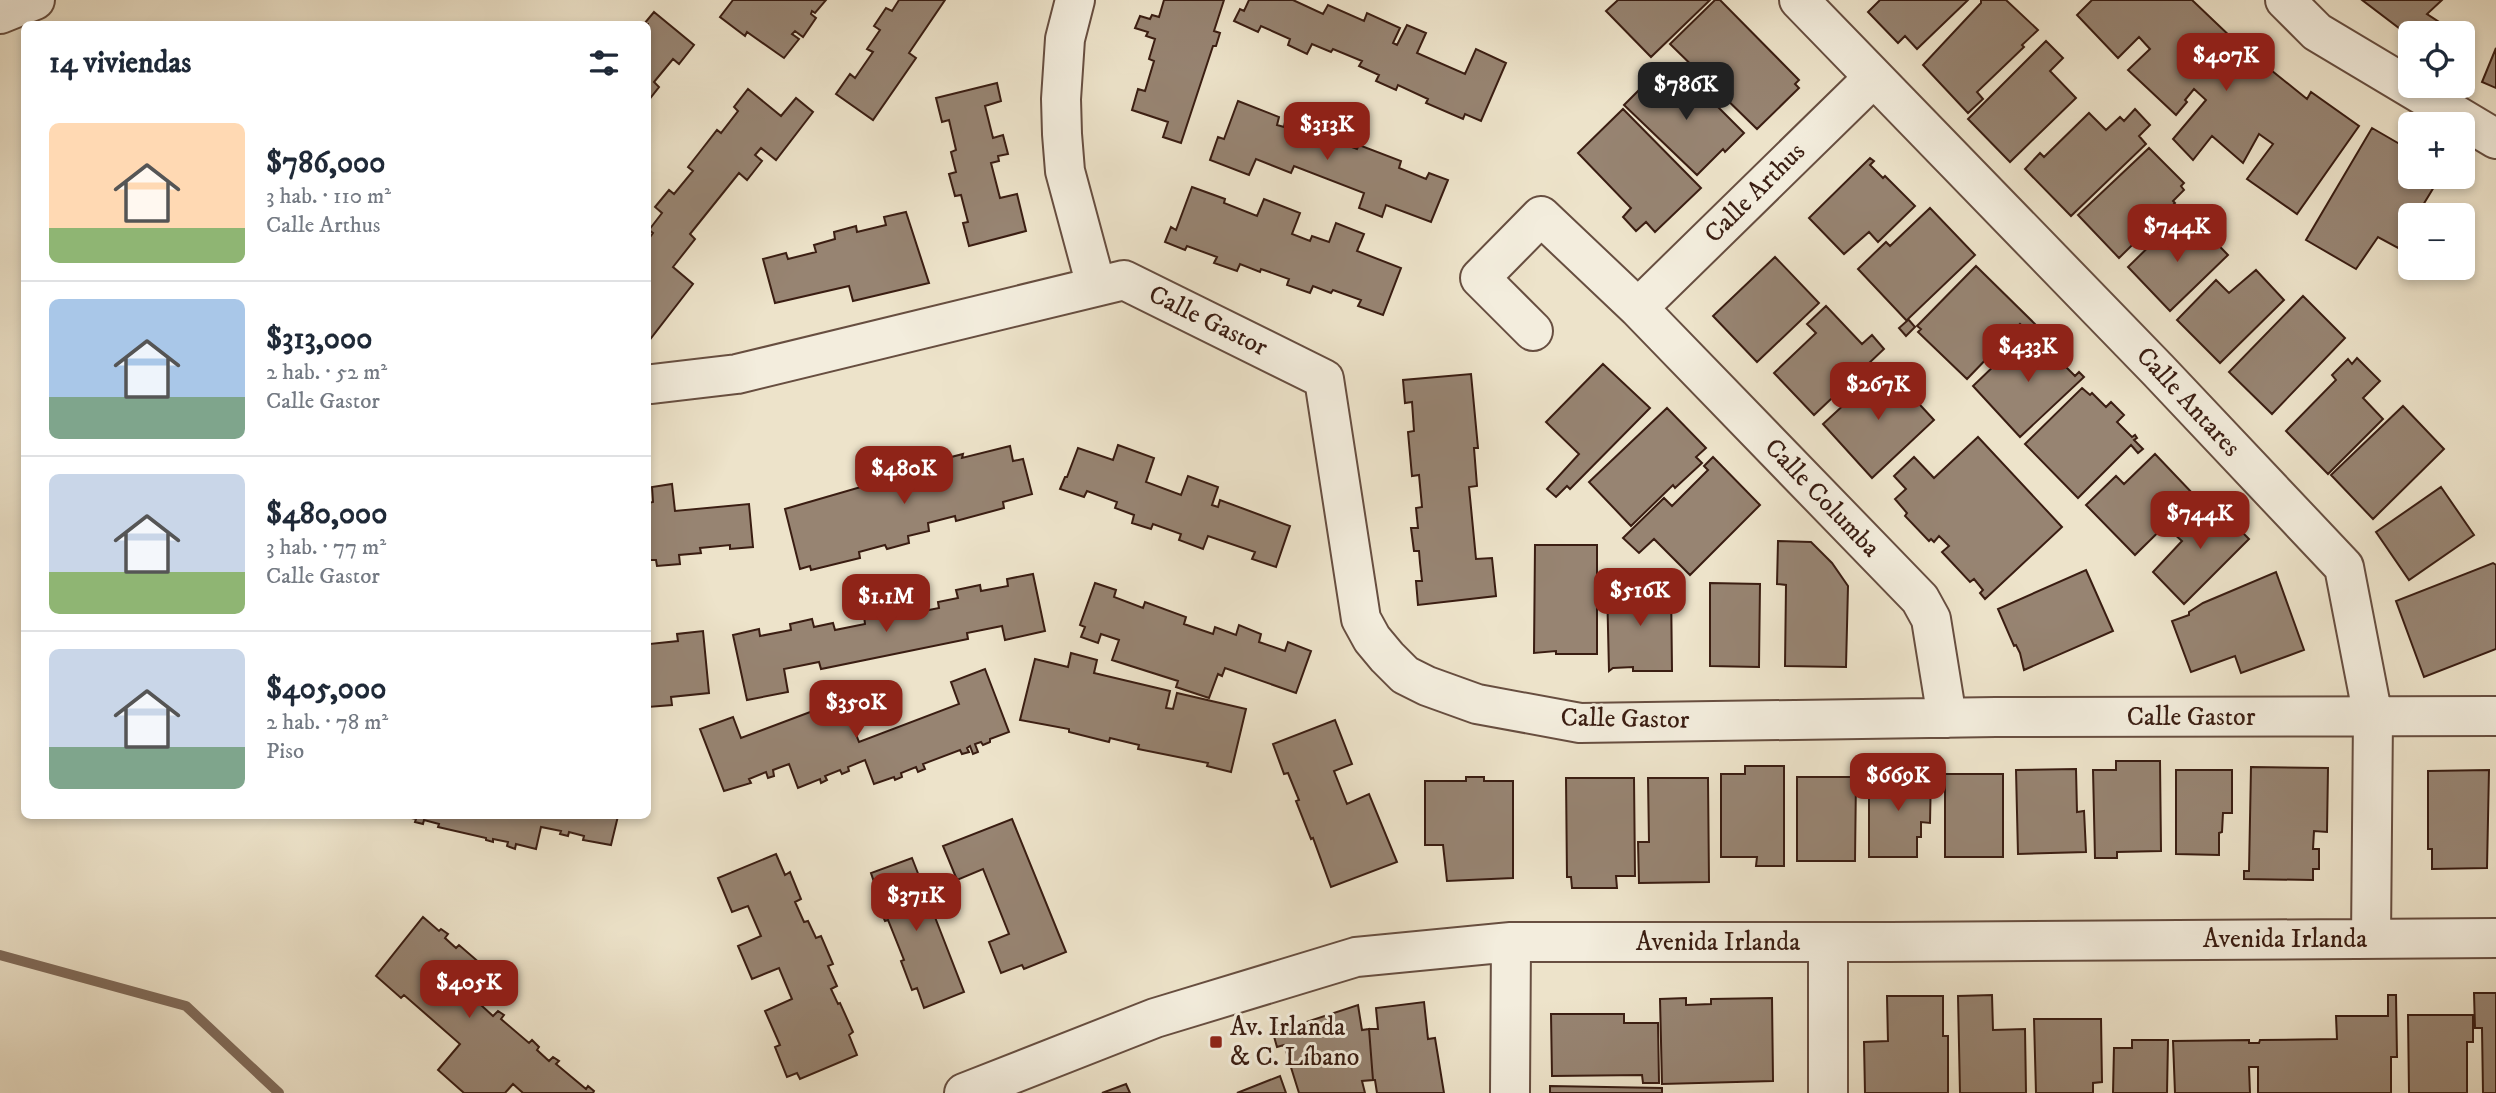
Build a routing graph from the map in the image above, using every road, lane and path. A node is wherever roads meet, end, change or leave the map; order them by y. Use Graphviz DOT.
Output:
graph roads {
  1 [pos="35,0"];
  2 [pos="1075,0"];
  3 [pos="1799,0"];
  4 [pos="2285,0"];
  5 [pos="0,14"];
  6 [pos="1873,78"];
  7 [pos="2496,139"];
  8 [pos="1096,286"];
  9 [pos="1638,308"];
  10 [pos="1533,331"];
  11 [pos="652,384"];
  12 [pos="2496,716"];
  13 [pos="2374,717"];
  14 [pos="1947,718"];
  15 [pos="2496,938"];
  16 [pos="2371,939"];
  17 [pos="1510,942"];
  18 [pos="1828,942"];
  19 [pos="964,1093"];
  20 [pos="1510,1093"];
  21 [pos="1828,1093"];
  1 -- 5 [label="street"];
  2 -- 8 [label="street"];
  3 -- 6 [label="street, Calle Antares"];
  4 -- 7 [label="street"];
  6 -- 9 [label="street, Calle Arthus"];
  6 -- 13 [label="street, Calle Antares"];
  8 -- 11 [label="street, Calle Gastor"];
  8 -- 14 [label="street, Calle Gastor"];
  9 -- 10 [label="street, Calle Columba"];
  9 -- 14 [label="street, Calle Columba"];
  12 -- 13 [label="street, Calle Gastor"];
  13 -- 14 [label="street, Calle Gastor"];
  13 -- 16 [label="street, Calle Antares"];
  15 -- 16 [label="street, Avenida Irlanda"];
  16 -- 18 [label="street, Avenida Irlanda"];
  17 -- 18 [label="street, Avenida Irlanda"];
  17 -- 19 [label="street, Avenida Irlanda"];
  17 -- 20 [label="street"];
  18 -- 21 [label="street"];
}
